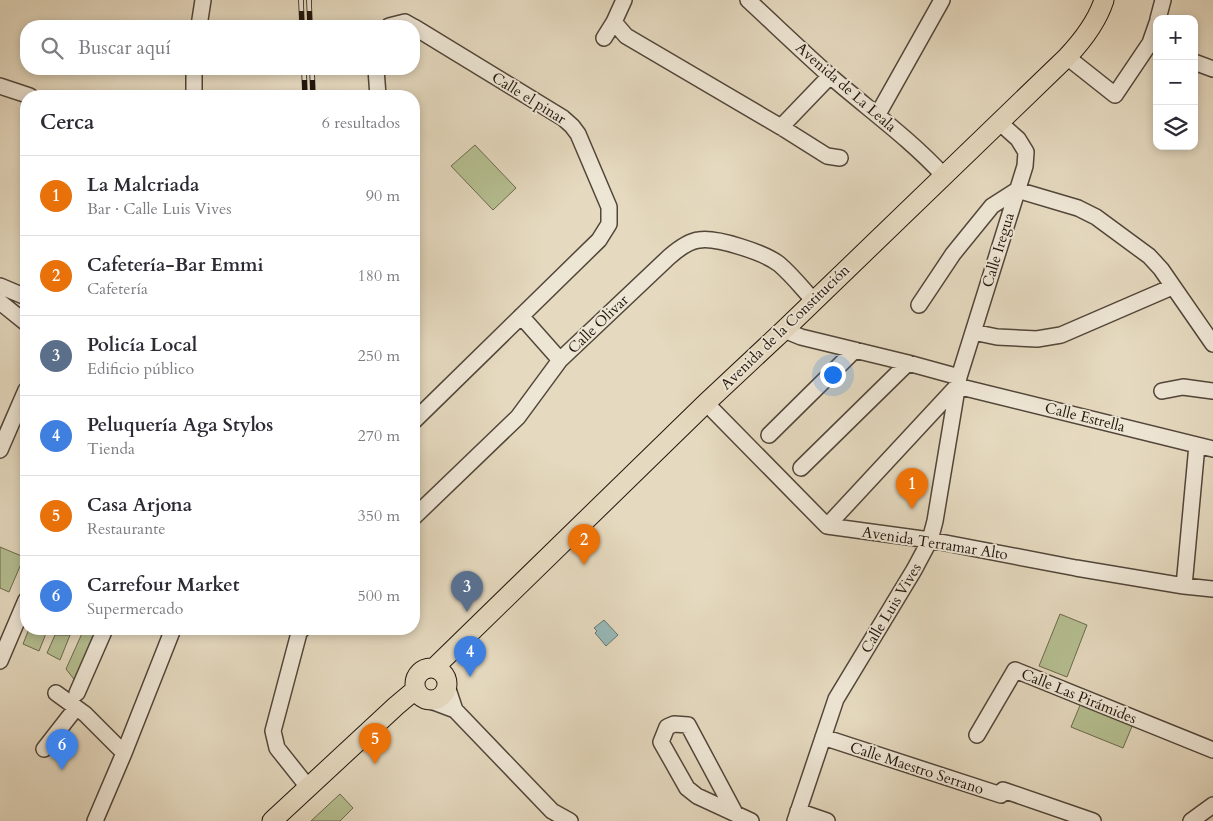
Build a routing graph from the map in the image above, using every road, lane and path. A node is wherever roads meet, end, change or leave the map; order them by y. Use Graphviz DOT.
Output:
graph roads {
  1 [pos="203,0"];
  2 [pos="624,0"];
  3 [pos="748,0"];
  4 [pos="942,0"];
  5 [pos="1104,0"];
  6 [pos="1163,0"];
  7 [pos="1159,15"];
  8 [pos="200,20"];
  9 [pos="614,22"];
  10 [pos="420,31"];
  11 [pos="604,38"];
  12 [pos="1153,44"];
  13 [pos="1068,57"];
  14 [pos="1198,64"];
  15 [pos="1213,70"];
  16 [pos="194,75"];
  17 [pos="376,75"];
  18 [pos="830,76"];
  19 [pos="0,86"];
  20 [pos="194,90"];
  21 [pos="378,90"];
  22 [pos="20,93"];
  23 [pos="878,114"];
  24 [pos="999,122"];
  25 [pos="781,127"];
  26 [pos="840,158"];
  27 [pos="944,176"];
  28 [pos="1017,190"];
  29 [pos="0,286"];
  30 [pos="1172,287"];
  31 [pos="20,294"];
  32 [pos="813,300"];
  33 [pos="0,302"];
  34 [pos="920,305"];
  35 [pos="522,316"];
  36 [pos="20,318"];
  37 [pos="784,330"];
  38 [pos="973,332"];
  39 [pos="1213,344"];
  40 [pos="855,350"];
  41 [pos="560,360"];
  42 [pos="908,363"];
  43 [pos="958,382"];
  44 [pos="1212,389"];
  45 [pos="1162,391"];
  46 [pos="706,403"];
  47 [pos="20,404"];
  48 [pos="420,415"];
  49 [pos="769,435"];
  50 [pos="1197,445"];
  51 [pos="1213,448"];
  52 [pos="0,450"];
  53 [pos="801,468"];
  54 [pos="420,510"];
  55 [pos="827,526"];
  56 [pos="930,540"];
  57 [pos="1184,586"];
  58 [pos="1213,590"];
  59 [pos="20,614"];
  60 [pos="103,635"];
  61 [pos="171,635"];
  62 [pos="298,635"];
  63 [pos="0,661"];
  64 [pos="1042,670"];
  65 [pos="442,677"];
  66 [pos="56,693"];
  67 [pos="423,696"];
  68 [pos="76,701"];
  69 [pos="455,710"];
  70 [pos="977,735"];
  71 [pos="823,737"];
  72 [pos="1213,740"];
  73 [pos="44,749"];
  74 [pos="1213,750"];
  75 [pos="124,753"];
  76 [pos="308,787"];
  77 [pos="1213,805"];
  78 [pos="735,813"];
  79 [pos="546,816"];
  80 [pos="797,816"];
  81 [pos="95,821"];
  82 [pos="272,821"];
  83 [pos="570,821"];
  84 [pos="751,821"];
  85 [pos="828,821"];
  86 [pos="1093,821"];
  87 [pos="1191,821"];
  1 -- 8 [label="street"];
  2 -- 9 [label="street"];
  3 -- 18 [label="street, Avenida de La Leala"];
  4 -- 23 [label="street"];
  5 -- 13 [label="main road, Avenida de la Constitución"];
  6 -- 7 [label="street"];
  9 -- 11 [label="street"];
  9 -- 25 [label="street"];
  10 -- 35 [label="street, Calle el pinar"];
  12 -- 13 [label="street"];
  13 -- 24 [label="main road, Avenida de la Constitución"];
  14 -- 15 [label="street"];
  16 -- 20 [label="street"];
  17 -- 21 [label="street"];
  18 -- 23 [label="street, Avenida de La Leala"];
  18 -- 25 [label="street"];
  19 -- 22 [label="street"];
  23 -- 27 [label="street, Avenida de La Leala"];
  24 -- 27 [label="main road, Avenida de la Constitución"];
  24 -- 28 [label="street, Calle Iregua"];
  25 -- 26 [label="street"];
  27 -- 32 [label="main road, Avenida de la Constitución"];
  28 -- 30 [label="street"];
  28 -- 34 [label="street"];
  28 -- 38 [label="street, Calle Iregua"];
  29 -- 31 [label="street"];
  30 -- 38 [label="street"];
  30 -- 39 [label="street"];
  32 -- 37 [label="main road, Avenida de la Constitución"];
  32 -- 41 [label="street, Calle Olivar"];
  33 -- 36 [label="street"];
  35 -- 41 [label="street"];
  35 -- 48 [label="street, Calle el pinar"];
  37 -- 40 [label="street, Calle Estrella"];
  37 -- 46 [label="main road, Avenida de la Constitución"];
  38 -- 43 [label="street, Calle Iregua"];
  40 -- 42 [label="street, Calle Estrella"];
  40 -- 49 [label="street"];
  41 -- 54 [label="street, Calle Olivar"];
  42 -- 43 [label="street, Calle Estrella"];
  42 -- 53 [label="street"];
  43 -- 50 [label="street, Calle Estrella"];
  43 -- 55 [label="street"];
  43 -- 56 [label="street, Calle Luis Vives"];
  44 -- 45 [label="street"];
  46 -- 55 [label="street"];
  46 -- 65 [label="main road, Avenida de la Constitución"];
  47 -- 52 [label="street"];
  50 -- 51 [label="street, Calle Estrella"];
  50 -- 57 [label="street"];
  55 -- 56 [label="street, Avenida Terramar Alto"];
  56 -- 57 [label="street, Avenida Terramar Alto"];
  56 -- 71 [label="street, Calle Luis Vives"];
  57 -- 58 [label="street, Avenida Terramar Alto"];
  59 -- 63 [label="street"];
  60 -- 68 [label="street"];
  61 -- 75 [label="street"];
  62 -- 76 [label="street"];
  64 -- 72 [label="street"];
  65 -- 67 [label="main road"];
  65 -- 67 [label="main road"];
  65 -- 69 [label="street"];
  66 -- 68 [label="street"];
  67 -- 69 [label="street"];
  67 -- 76 [label="main road"];
  68 -- 73 [label="street"];
  68 -- 75 [label="street"];
  69 -- 79 [label="street"];
  70 -- 74 [label="street, Calle Las Pirámides"];
  71 -- 80 [label="street, Calle Luis Vives"];
  71 -- 86 [label="street, Calle Maestro Serrano"];
  75 -- 81 [label="street"];
  76 -- 82 [label="main road"];
  77 -- 87 [label="street"];
  78 -- 78 [label="street"];
  78 -- 84 [label="street"];
  79 -- 83 [label="street"];
  80 -- 85 [label="street"];
}
